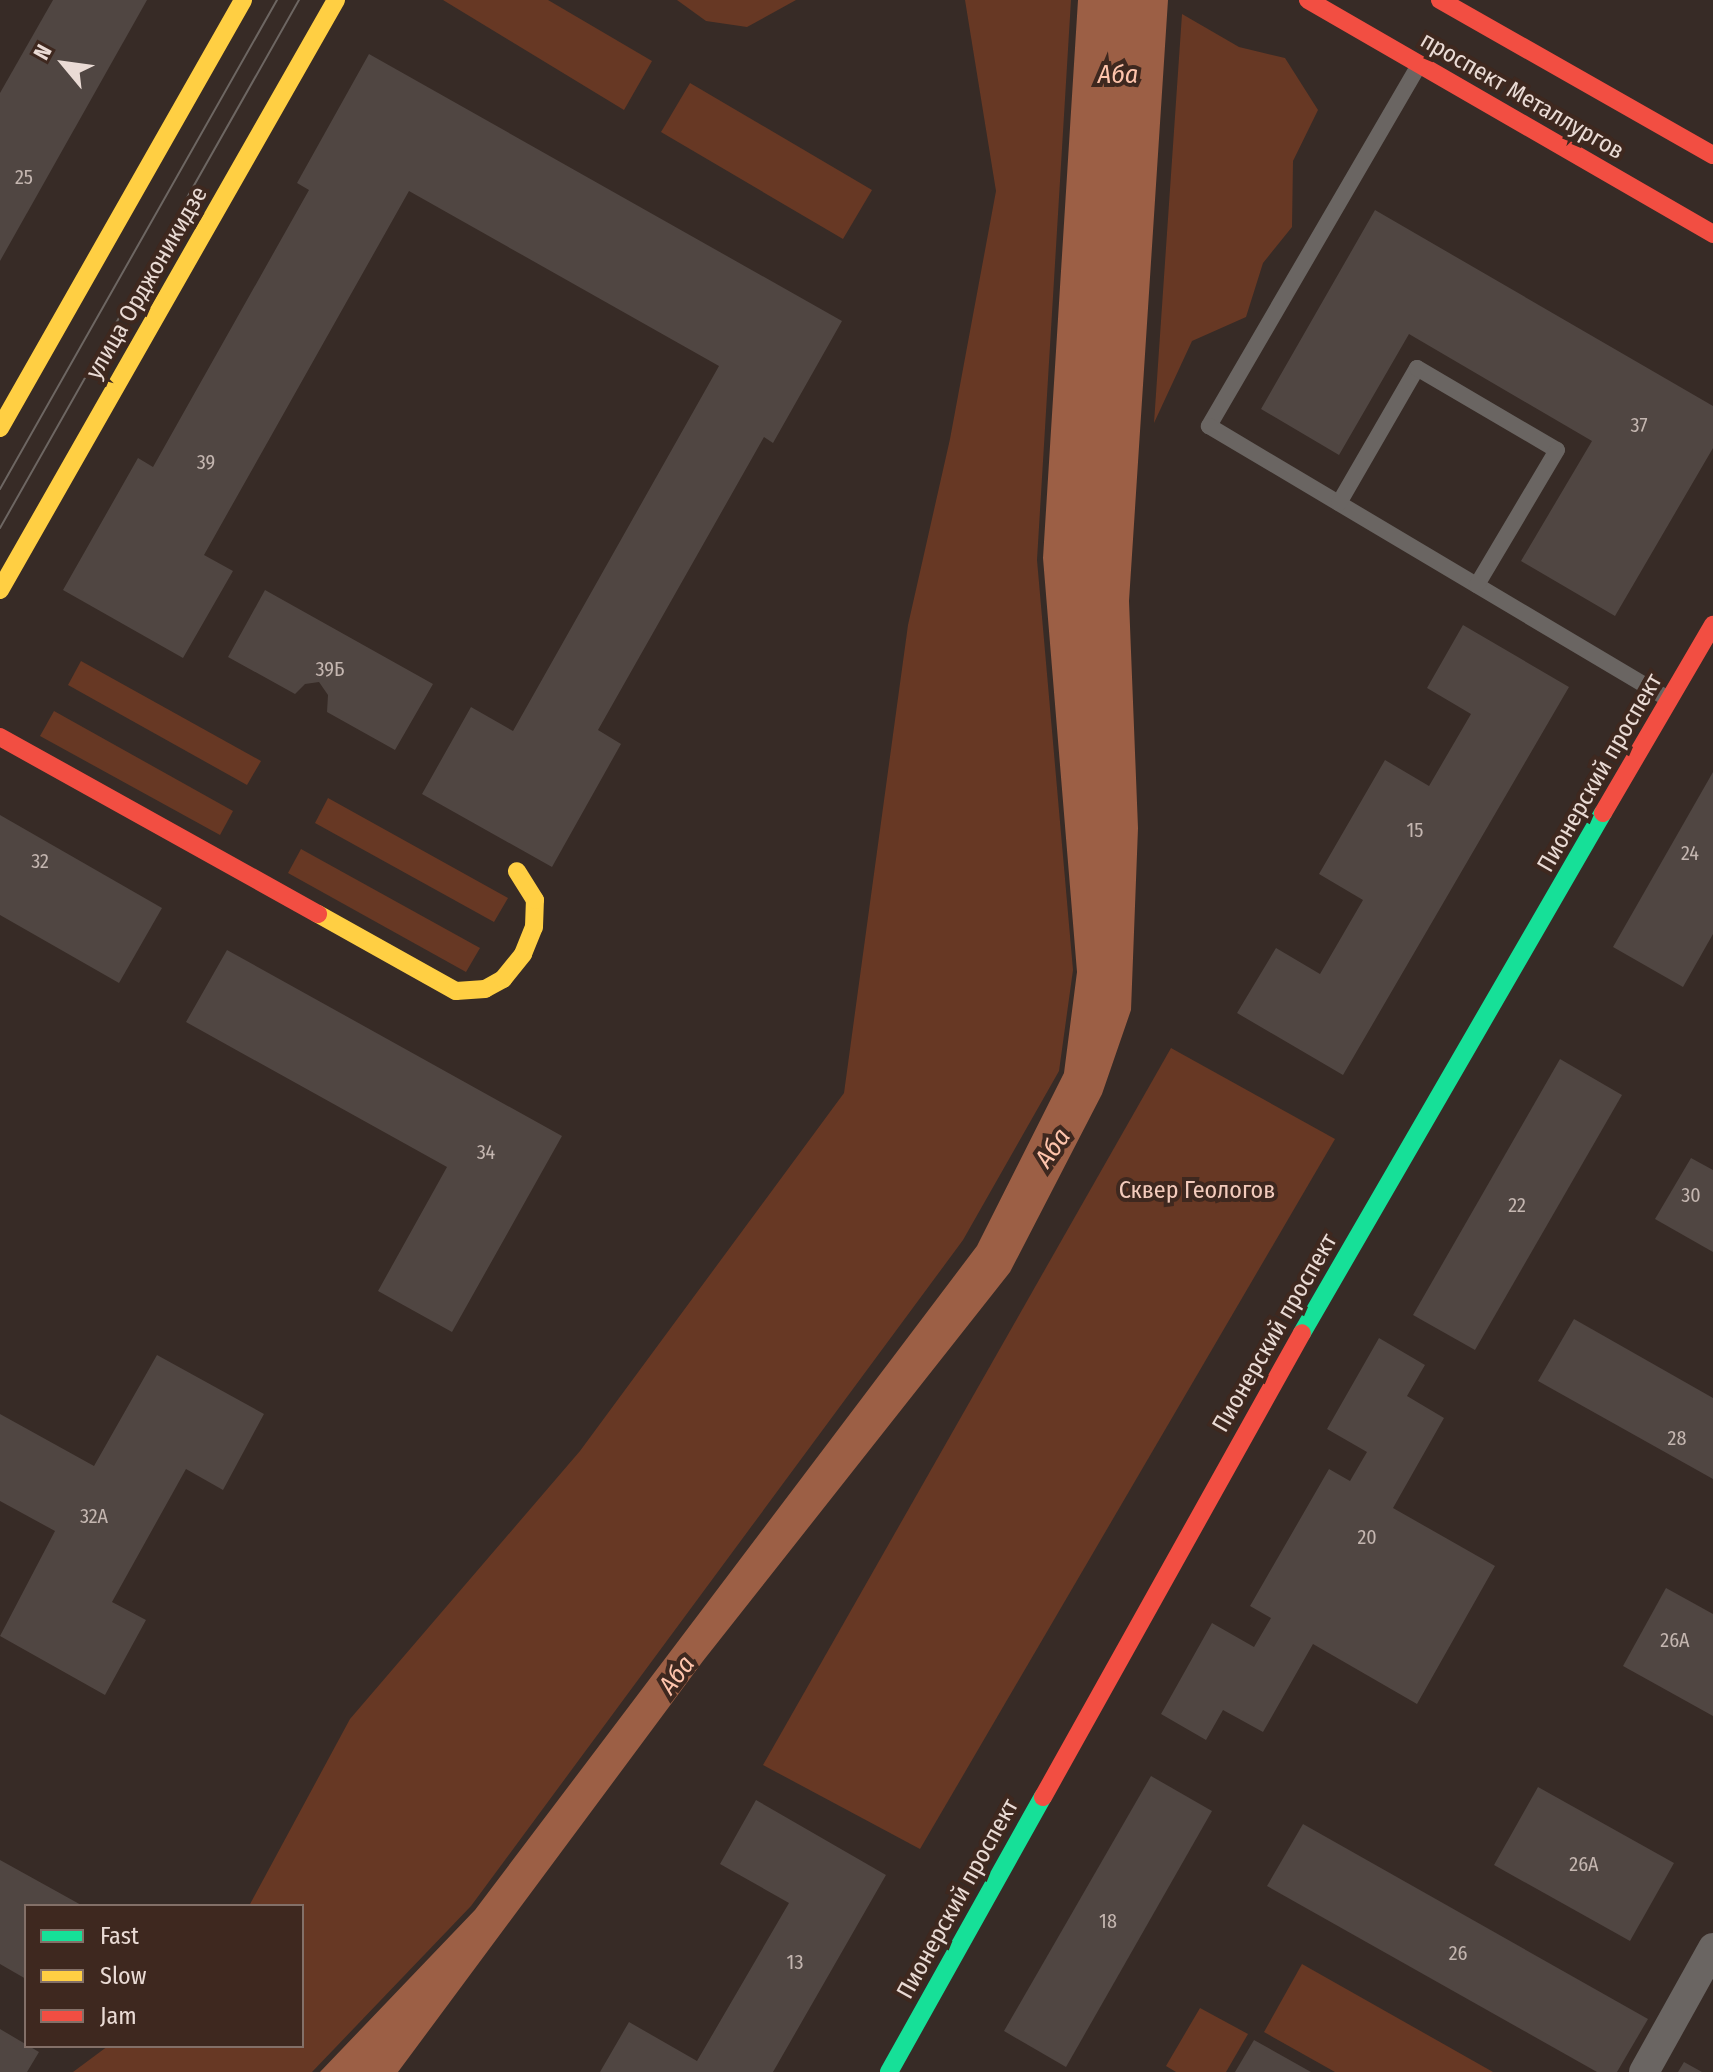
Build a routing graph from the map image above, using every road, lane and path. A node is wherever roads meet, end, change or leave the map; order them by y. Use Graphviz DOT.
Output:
graph roads {
  1 [pos="243,0"];
  2 [pos="336,0"];
  3 [pos="1308,0"];
  4 [pos="1440,0"];
  5 [pos="1419,65"];
  6 [pos="1713,155"];
  7 [pos="1713,234"];
  8 [pos="0,428"];
  9 [pos="1339,503"];
  10 [pos="1477,585"];
  11 [pos="0,590"];
  12 [pos="1713,625"];
  13 [pos="1670,700"];
  14 [pos="0,737"];
  15 [pos="517,871"];
  16 [pos="1713,1948"];
  17 [pos="889,2072"];
  18 [pos="1644,2072"];
  1 -- 8 [label="street"];
  2 -- 11 [label="street, улица Орджоникидзе"];
  3 -- 5 [label="street, проспект Металлургов"];
  4 -- 6 [label="street, проспект Металлургов"];
  5 -- 7 [label="street, проспект Металлургов"];
  5 -- 9 [label="lane"];
  9 -- 10 [label="lane"];
  9 -- 10 [label="lane"];
  10 -- 13 [label="lane"];
  12 -- 13 [label="street, Пионерский проспект"];
  13 -- 17 [label="street, Пионерский проспект"];
  14 -- 15 [label="street"];
  16 -- 18 [label="street"];
}
